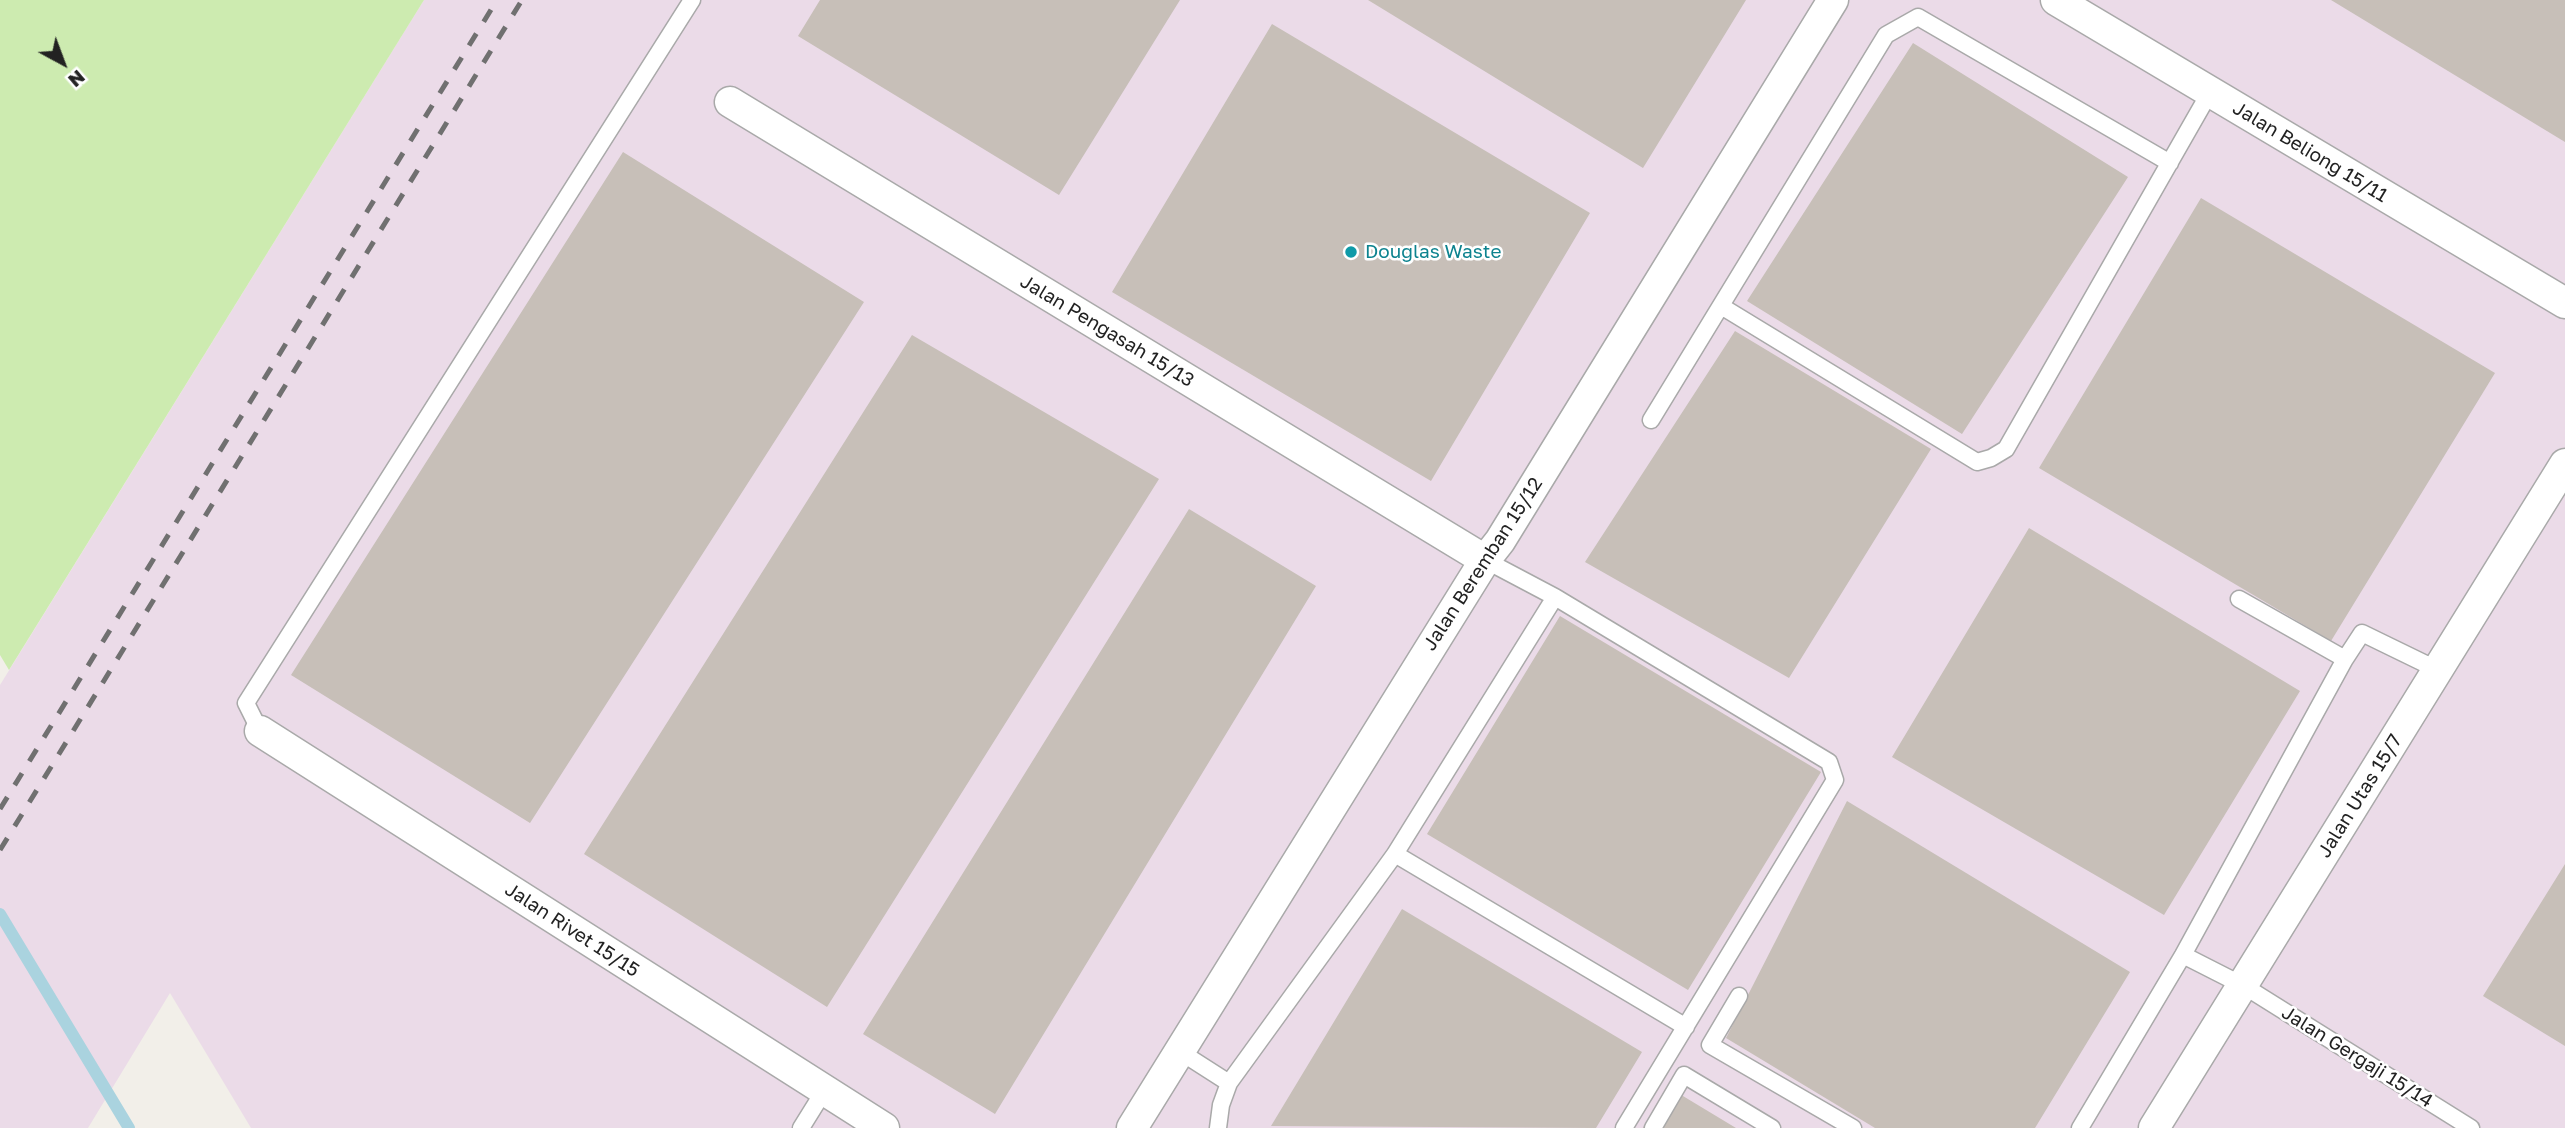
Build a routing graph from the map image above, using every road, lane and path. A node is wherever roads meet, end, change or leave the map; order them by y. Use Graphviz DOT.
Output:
graph roads {
  1 [pos="692,0"];
  2 [pos="1833,0"];
  3 [pos="2056,0"];
  4 [pos="2210,92"];
  5 [pos="730,102"];
  6 [pos="2170,163"];
  7 [pos="2565,303"];
  8 [pos="1721,306"];
  9 [pos="1651,420"];
  10 [pos="2565,464"];
  11 [pos="1485,560"];
  12 [pos="1555,597"];
  13 [pos="2239,599"];
  14 [pos="2346,659"];
  15 [pos="2438,670"];
  16 [pos="260,731"];
  17 [pos="1395,854"];
  18 [pos="2183,955"];
  19 [pos="2244,986"];
  20 [pos="1739,996"];
  21 [pos="1686,1027"];
  22 [pos="1179,1051"];
  23 [pos="1229,1083"];
  24 [pos="824,1091"];
  25 [pos="801,1128"];
  26 [pos="884,1128"];
  27 [pos="1132,1128"];
  28 [pos="1218,1128"];
  29 [pos="1624,1128"];
  30 [pos="1653,1128"];
  31 [pos="1772,1128"];
  32 [pos="1853,1128"];
  33 [pos="2080,1128"];
  34 [pos="2154,1128"];
  35 [pos="2471,1128"];
  1 -- 16 [label="lane"];
  2 -- 11 [label="street, Jalan Beremban 15/12"];
  3 -- 4 [label="street, Jalan Beliong 15/11"];
  4 -- 6 [label="lane"];
  4 -- 7 [label="street, Jalan Beliong 15/11"];
  5 -- 11 [label="street, Jalan Pengasah 15/13"];
  6 -- 8 [label="lane"];
  6 -- 8 [label="lane"];
  8 -- 9 [label="lane"];
  10 -- 15 [label="street, Jalan Utas 15/7"];
  11 -- 12 [label="lane"];
  11 -- 22 [label="street, Jalan Beremban 15/12"];
  12 -- 17 [label="lane"];
  12 -- 21 [label="lane"];
  13 -- 14 [label="lane"];
  14 -- 15 [label="lane"];
  14 -- 18 [label="lane"];
  15 -- 19 [label="street, Jalan Utas 15/7"];
  16 -- 24 [label="street, Jalan Rivet 15/15"];
  17 -- 21 [label="lane"];
  17 -- 23 [label="lane"];
  18 -- 19 [label="lane, Jalan Gergaji 15/14"];
  18 -- 33 [label="lane"];
  19 -- 34 [label="street, Jalan Utas 15/7"];
  19 -- 35 [label="lane, Jalan Gergaji 15/14"];
  20 -- 32 [label="lane"];
  21 -- 29 [label="lane"];
  22 -- 23 [label="lane"];
  22 -- 27 [label="street, Jalan Beremban 15/12"];
  23 -- 28 [label="lane"];
  24 -- 25 [label="lane"];
  24 -- 26 [label="street, Jalan Rivet 15/15"];
  30 -- 31 [label="lane"];
}
